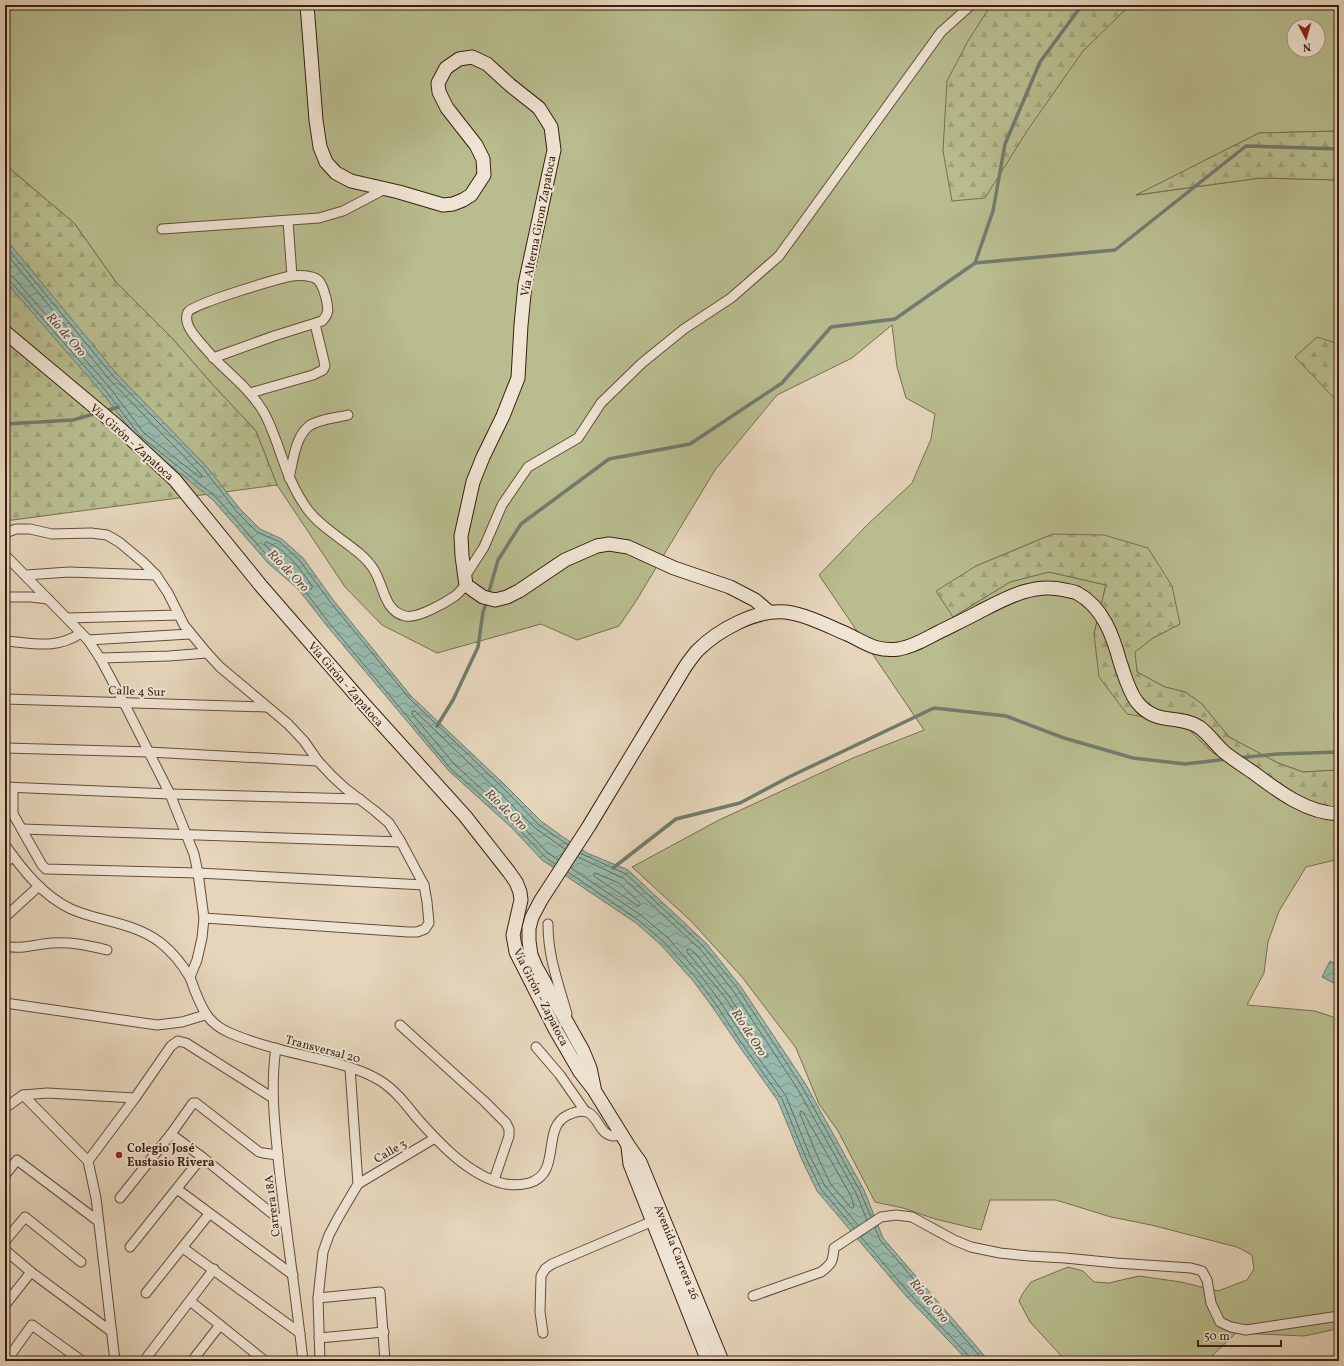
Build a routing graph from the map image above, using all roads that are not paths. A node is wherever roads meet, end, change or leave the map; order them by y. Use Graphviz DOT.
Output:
graph roads {
  1 [pos="307,5"];
  2 [pos="971,5"];
  3 [pos="385,189"];
  4 [pos="288,221"];
  5 [pos="162,229"];
  6 [pos="292,276"];
  7 [pos="315,324"];
  8 [pos="5,332"];
  9 [pos="213,358"];
  10 [pos="250,393"];
  11 [pos="348,416"];
  12 [pos="289,478"];
  13 [pos="5,533"];
  14 [pos="5,554"];
  15 [pos="26,575"];
  16 [pos="156,575"];
  17 [pos="466,580"];
  18 [pos="5,597"];
  19 [pos="48,599"];
  20 [pos="768,612"];
  21 [pos="178,616"];
  22 [pos="68,618"];
  23 [pos="81,633"];
  24 [pos="190,634"];
  25 [pos="88,640"];
  26 [pos="5,642"];
  27 [pos="206,653"];
  28 [pos="100,658"];
  29 [pos="5,699"];
  30 [pos="124,703"];
  31 [pos="268,707"];
  32 [pos="5,748"];
  33 [pos="149,752"];
  34 [pos="318,761"];
  35 [pos="9,788"];
  36 [pos="170,794"];
  37 [pos="360,799"];
  38 [pos="9,813"];
  39 [pos="1339,814"];
  40 [pos="22,829"];
  41 [pos="186,834"];
  42 [pos="401,842"];
  43 [pos="5,845"];
  44 [pos="13,856"];
  45 [pos="5,863"];
  46 [pos="198,873"];
  47 [pos="424,885"];
  48 [pos="39,886"];
  49 [pos="5,917"];
  50 [pos="204,918"];
  51 [pos="548,924"];
  52 [pos="5,946"];
  53 [pos="107,950"];
  54 [pos="190,978"];
  55 [pos="5,1003"];
  56 [pos="206,1015"];
  57 [pos="400,1025"];
  58 [pos="572,1033"];
  59 [pos="536,1047"];
  60 [pos="276,1048"];
  61 [pos="350,1068"];
  62 [pos="594,1090"];
  63 [pos="22,1095"];
  64 [pos="135,1098"];
  65 [pos="273,1098"];
  66 [pos="5,1108"];
  67 [pos="585,1111"];
  68 [pos="171,1134"];
  69 [pos="435,1138"];
  70 [pos="624,1140"];
  71 [pos="278,1155"];
  72 [pos="202,1157"];
  73 [pos="88,1162"];
  74 [pos="5,1175"];
  75 [pos="494,1180"];
  76 [pos="358,1184"];
  77 [pos="177,1190"];
  78 [pos="120,1198"];
  79 [pos="209,1214"];
  80 [pos="98,1221"];
  81 [pos="653,1221"];
  82 [pos="285,1224"];
  83 [pos="5,1241"];
  84 [pos="130,1247"];
  85 [pos="183,1248"];
  86 [pos="5,1250"];
  87 [pos="81,1262"];
  88 [pos="214,1269"];
  89 [pos="31,1272"];
  90 [pos="293,1275"];
  91 [pos="146,1293"];
  92 [pos="753,1296"];
  93 [pos="318,1298"];
  94 [pos="190,1301"];
  95 [pos="5,1305"];
  96 [pos="1339,1316"];
  97 [pos="220,1325"];
  98 [pos="112,1332"];
  99 [pos="384,1332"];
  100 [pos="300,1333"];
  101 [pos="543,1333"];
  102 [pos="319,1338"];
  103 [pos="147,1357"];
  104 [pos="196,1360"];
  105 [pos="6,1361"];
  106 [pos="82,1361"];
  107 [pos="115,1361"];
  108 [pos="265,1361"];
  109 [pos="303,1361"];
  110 [pos="320,1361"];
  111 [pos="385,1361"];
  112 [pos="708,1361"];
  113 [pos="722,1361"];
  1 -- 3 [label="street, Vía Alterna Giron Zapatoca"];
  2 -- 17 [label="street"];
  3 -- 4 [label="street"];
  3 -- 17 [label="street, Vía Alterna Giron Zapatoca"];
  4 -- 5 [label="street"];
  4 -- 6 [label="street"];
  6 -- 7 [label="street"];
  6 -- 9 [label="street"];
  7 -- 9 [label="street"];
  7 -- 10 [label="street"];
  8 -- 62 [label="street, Vía Girón - Zapatoca"];
  9 -- 10 [label="street"];
  10 -- 12 [label="street"];
  11 -- 12 [label="street"];
  12 -- 17 [label="street"];
  13 -- 16 [label="street"];
  14 -- 15 [label="street"];
  15 -- 16 [label="street"];
  15 -- 19 [label="street"];
  16 -- 21 [label="street"];
  17 -- 20 [label="street"];
  18 -- 19 [label="street"];
  19 -- 22 [label="street"];
  20 -- 39 [label="street"];
  20 -- 58 [label="street"];
  21 -- 22 [label="street"];
  21 -- 24 [label="street"];
  22 -- 23 [label="street"];
  23 -- 25 [label="street"];
  23 -- 26 [label="street"];
  24 -- 25 [label="street"];
  24 -- 27 [label="street"];
  25 -- 28 [label="street"];
  27 -- 28 [label="street"];
  27 -- 31 [label="street"];
  28 -- 30 [label="street"];
  29 -- 30 [label="street, Calle 4 Sur"];
  30 -- 31 [label="street, Calle 4 Sur"];
  30 -- 33 [label="street"];
  31 -- 34 [label="street"];
  32 -- 33 [label="street"];
  33 -- 34 [label="street"];
  33 -- 36 [label="street"];
  34 -- 37 [label="street"];
  35 -- 36 [label="street"];
  35 -- 38 [label="street"];
  36 -- 37 [label="street"];
  36 -- 41 [label="street"];
  37 -- 42 [label="street"];
  38 -- 40 [label="street"];
  40 -- 41 [label="street"];
  40 -- 46 [label="street"];
  41 -- 42 [label="street"];
  41 -- 46 [label="street"];
  42 -- 47 [label="street"];
  43 -- 44 [label="street, Transversal 20"];
  44 -- 45 [label="street"];
  44 -- 48 [label="street, Transversal 20"];
  46 -- 47 [label="street"];
  46 -- 50 [label="street"];
  47 -- 50 [label="street"];
  48 -- 49 [label="street"];
  48 -- 54 [label="street, Transversal 20"];
  50 -- 54 [label="street"];
  51 -- 58 [label="street"];
  52 -- 53 [label="street"];
  54 -- 56 [label="street, Transversal 20"];
  55 -- 56 [label="street"];
  56 -- 60 [label="street, Transversal 20"];
  57 -- 75 [label="street"];
  58 -- 62 [label="street"];
  59 -- 67 [label="street"];
  60 -- 61 [label="street, Transversal 20"];
  60 -- 65 [label="street, Carrera 18A"];
  61 -- 69 [label="street, Transversal 20"];
  61 -- 76 [label="street"];
  62 -- 70 [label="street, Avenida Carrera 26"];
  63 -- 64 [label="street"];
  63 -- 66 [label="street"];
  63 -- 73 [label="street"];
  64 -- 65 [label="street"];
  64 -- 73 [label="street"];
  65 -- 71 [label="street, Carrera 18A"];
  67 -- 70 [label="street"];
  67 -- 75 [label="street, Transversal 20"];
  68 -- 71 [label="street"];
  68 -- 72 [label="street"];
  68 -- 78 [label="street"];
  69 -- 75 [label="street, Transversal 20"];
  69 -- 76 [label="street, Calle 3"];
  70 -- 81 [label="street, Avenida Carrera 26"];
  70 -- 113 [label="street, Avenida Carrera 26"];
  71 -- 82 [label="street, Carrera 18A"];
  72 -- 77 [label="street"];
  72 -- 82 [label="street"];
  73 -- 80 [label="street"];
  74 -- 80 [label="street"];
  76 -- 93 [label="street"];
  77 -- 79 [label="street"];
  77 -- 84 [label="street"];
  79 -- 85 [label="street"];
  79 -- 90 [label="street"];
  80 -- 98 [label="street"];
  81 -- 101 [label="street"];
  81 -- 112 [label="street, Avenida Carrera 26"];
  82 -- 90 [label="street, Carrera 18A"];
  83 -- 87 [label="street"];
  85 -- 88 [label="street"];
  85 -- 91 [label="street"];
  86 -- 89 [label="street"];
  88 -- 94 [label="street"];
  88 -- 100 [label="street"];
  89 -- 95 [label="street"];
  89 -- 98 [label="street"];
  90 -- 100 [label="street, Carrera 18A"];
  92 -- 96 [label="street"];
  93 -- 99 [label="street"];
  93 -- 102 [label="street"];
  94 -- 97 [label="street"];
  94 -- 103 [label="street"];
  97 -- 104 [label="street"];
  97 -- 108 [label="street"];
  98 -- 107 [label="street"];
  99 -- 102 [label="street"];
  99 -- 111 [label="street"];
  100 -- 109 [label="street, Carrera 18A"];
  102 -- 110 [label="street"];
  105 -- 106 [label="street"];
}
